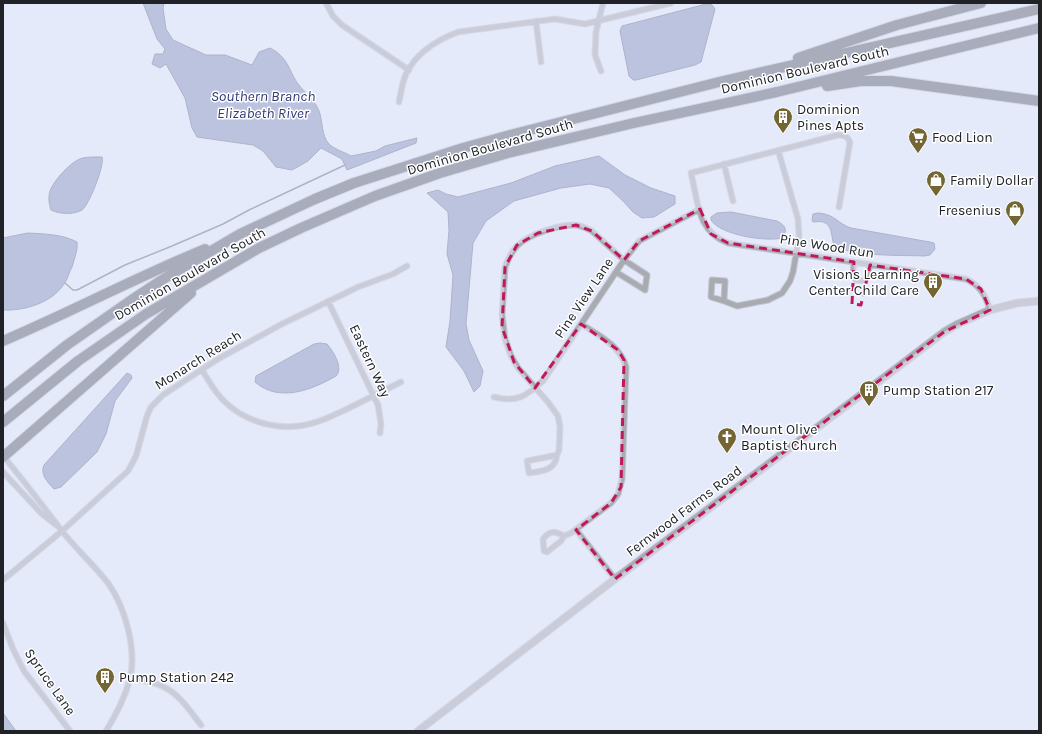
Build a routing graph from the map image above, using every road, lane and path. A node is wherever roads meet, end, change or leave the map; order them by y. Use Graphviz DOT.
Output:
graph roads {
  1 [pos="326,3"];
  2 [pos="602,3"];
  3 [pos="671,3"];
  4 [pos="981,3"];
  5 [pos="1039,8"];
  6 [pos="536,22"];
  7 [pos="598,22"];
  8 [pos="1039,28"];
  9 [pos="1023,35"];
  10 [pos="1039,35"];
  11 [pos="542,62"];
  12 [pos="408,70"];
  13 [pos="601,71"];
  14 [pos="720,82"];
  15 [pos="777,92"];
  16 [pos="1039,101"];
  17 [pos="400,102"];
  18 [pos="778,150"];
  19 [pos="724,164"];
  20 [pos="733,201"];
  21 [pos="839,207"];
  22 [pos="700,210"];
  23 [pos="240,234"];
  24 [pos="796,253"];
  25 [pos="624,260"];
  26 [pos="854,262"];
  27 [pos="870,264"];
  28 [pos="407,266"];
  29 [pos="616,272"];
  30 [pos="214,274"];
  31 [pos="328,301"];
  32 [pos="724,301"];
  33 [pos="1039,301"];
  34 [pos="990,310"];
  35 [pos="581,324"];
  36 [pos="3,341"];
  37 [pos="202,370"];
  38 [pos="402,382"];
  39 [pos="535,388"];
  40 [pos="374,395"];
  41 [pos="3,396"];
  42 [pos="494,397"];
  43 [pos="3,422"];
  44 [pos="380,433"];
  45 [pos="557,455"];
  46 [pos="3,457"];
  47 [pos="3,472"];
  48 [pos="576,530"];
  49 [pos="62,531"];
  50 [pos="564,536"];
  51 [pos="615,579"];
  52 [pos="3,580"];
  53 [pos="3,623"];
  54 [pos="130,678"];
  55 [pos="201,725"];
  56 [pos="70,731"];
  57 [pos="106,731"];
  58 [pos="418,731"];
  1 -- 12 [label="street"];
  2 -- 7 [label="street"];
  3 -- 7 [label="street"];
  4 -- 14 [label="highway"];
  5 -- 14 [label="highway, Dominion Boulevard South"];
  6 -- 7 [label="street"];
  6 -- 11 [label="street"];
  6 -- 12 [label="street"];
  7 -- 13 [label="street"];
  8 -- 9 [label="highway, Dominion Boulevard South"];
  9 -- 10 [label="highway"];
  9 -- 15 [label="highway, Dominion Boulevard South"];
  12 -- 17 [label="street"];
  14 -- 23 [label="highway, Dominion Boulevard South"];
  15 -- 16 [label="highway"];
  15 -- 30 [label="highway, Dominion Boulevard South"];
  18 -- 19 [label="street"];
  18 -- 21 [label="street"];
  18 -- 24 [label="street"];
  19 -- 20 [label="street"];
  19 -- 22 [label="street, Pine Wood Run"];
  22 -- 24 [label="street, Pine Wood Run"];
  22 -- 25 [label="street, Pine View Lane"];
  23 -- 36 [label="highway"];
  23 -- 41 [label="highway, Dominion Boulevard South"];
  24 -- 26 [label="street, Pine Wood Run"];
  24 -- 32 [label="street"];
  25 -- 29 [label="street, Pine View Lane"];
  25 -- 29 [label="street"];
  25 -- 39 [label="street"];
  26 -- 27 [label="street, Pine Wood Run"];
  26 -- 27 [label="street"];
  27 -- 34 [label="street, Pine Wood Run"];
  28 -- 31 [label="street, Monarch Reach"];
  29 -- 35 [label="street, Pine View Lane"];
  30 -- 43 [label="highway, Dominion Boulevard South"];
  30 -- 46 [label="highway"];
  31 -- 37 [label="street, Monarch Reach"];
  31 -- 40 [label="street, Eastern Way"];
  32 -- 32 [label="street"];
  33 -- 34 [label="street, Fernwood Farms Road"];
  34 -- 51 [label="street, Fernwood Farms Road"];
  35 -- 39 [label="street, Pine View Lane"];
  35 -- 48 [label="street"];
  37 -- 40 [label="street"];
  37 -- 49 [label="street, Monarch Reach"];
  38 -- 40 [label="street"];
  39 -- 42 [label="street, Pine View Lane"];
  39 -- 45 [label="street"];
  40 -- 44 [label="street, Eastern Way"];
  45 -- 45 [label="street"];
  46 -- 49 [label="street"];
  47 -- 49 [label="street"];
  48 -- 50 [label="street"];
  48 -- 51 [label="street"];
  49 -- 52 [label="street, Monarch Reach"];
  49 -- 54 [label="street"];
  50 -- 50 [label="street"];
  51 -- 58 [label="street, Fernwood Farms Road"];
  53 -- 56 [label="street, Spruce Lane"];
  54 -- 55 [label="street"];
  54 -- 57 [label="street"];
}
